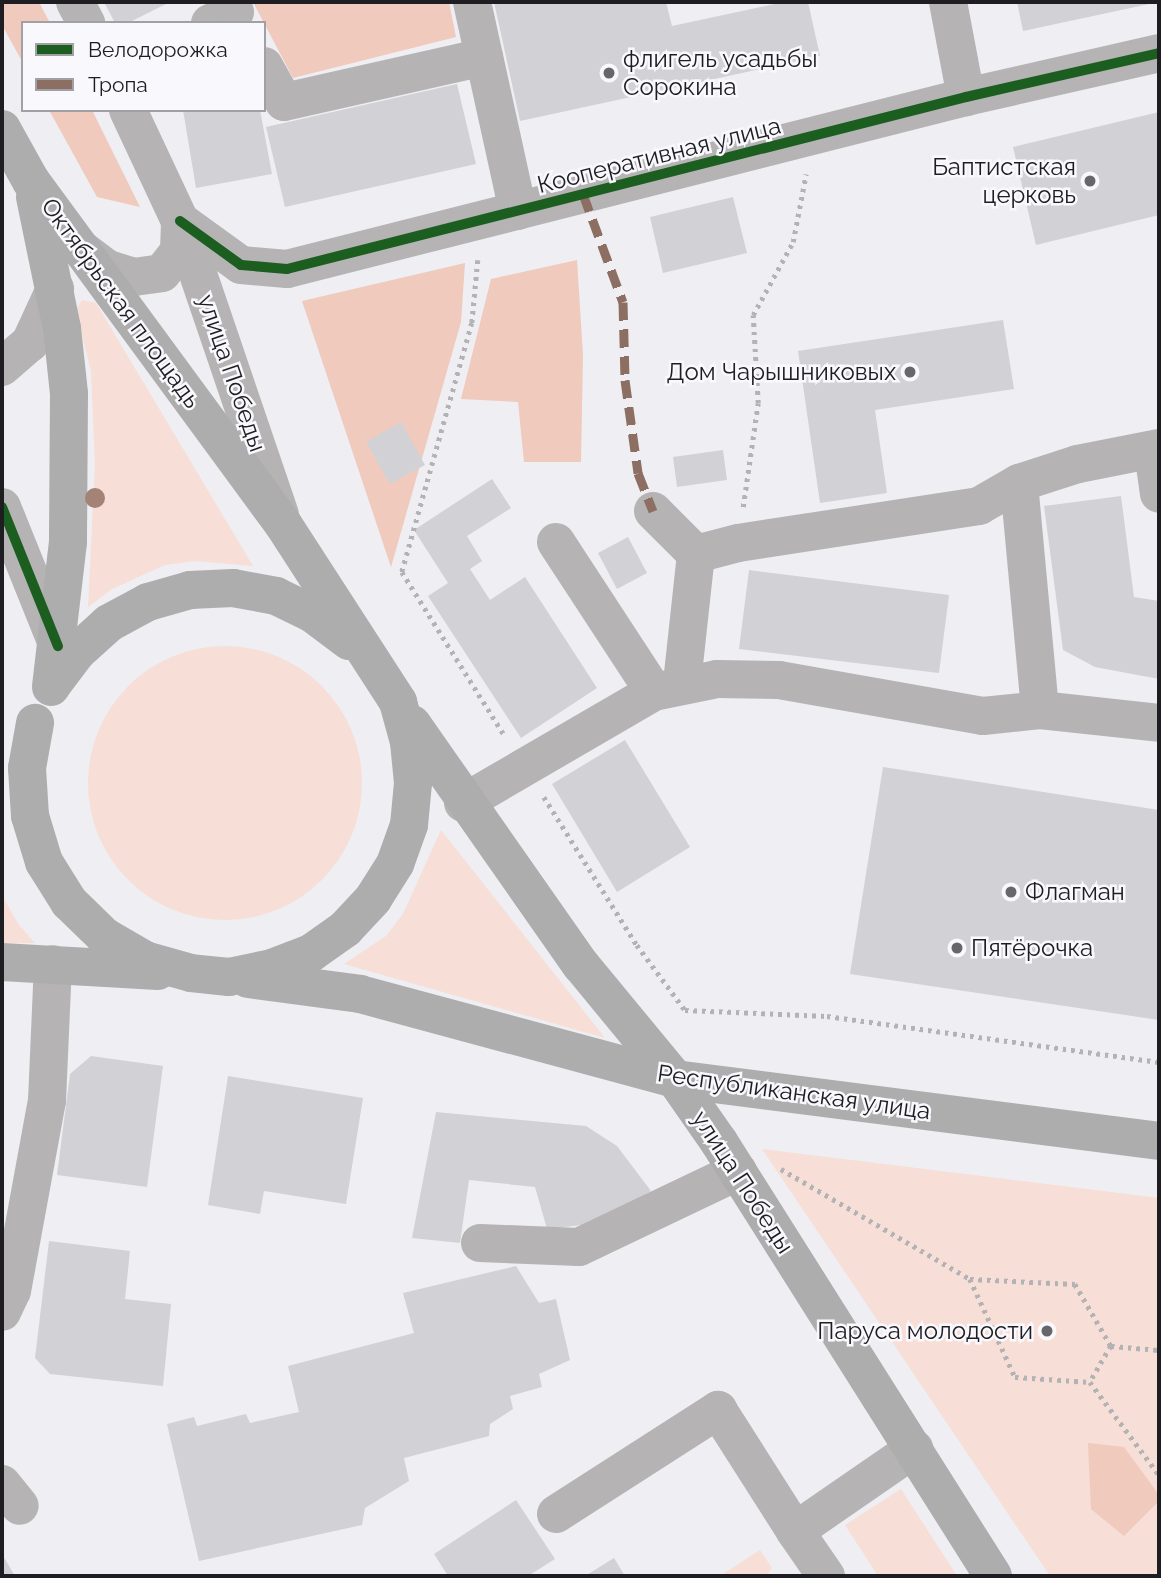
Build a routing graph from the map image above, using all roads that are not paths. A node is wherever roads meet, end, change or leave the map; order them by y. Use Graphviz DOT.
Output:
graph roads {
  1 [pos="75,2"];
  2 [pos="472,2"];
  3 [pos="948,2"];
  4 [pos="85,21"];
  5 [pos="1159,53"];
  6 [pos="484,57"];
  7 [pos="266,70"];
  8 [pos="966,97"];
  9 [pos="129,112"];
  10 [pos="2,129"];
  11 [pos="31,181"];
  12 [pos="500,216"];
  13 [pos="180,221"];
  14 [pos="81,249"];
  15 [pos="55,289"];
  16 [pos="2,367"];
  17 [pos="1156,449"];
  18 [pos="1019,483"];
  19 [pos="1159,494"];
  20 [pos="2,507"];
  21 [pos="653,511"];
  22 [pos="283,524"];
  23 [pos="556,542"];
  24 [pos="696,554"];
  25 [pos="58,646"];
  26 [pos="51,687"];
  27 [pos="389,687"];
  28 [pos="668,687"];
  29 [pos="1040,710"];
  30 [pos="35,723"];
  31 [pos="1159,723"];
  32 [pos="2,772"];
  33 [pos="463,803"];
  34 [pos="2,962"];
  35 [pos="54,964"];
  36 [pos="191,973"];
  37 [pos="229,977"];
  38 [pos="675,1079"];
  39 [pos="1159,1141"];
  40 [pos="738,1171"];
  41 [pos="480,1242"];
  42 [pos="2,1312"];
  43 [pos="914,1449"];
  44 [pos="556,1514"];
  45 [pos="795,1531"];
  46 [pos="826,1576"];
  47 [pos="993,1576"];
  1 -- 4 [label="street"];
  2 -- 6 [label="street"];
  3 -- 8 [label="street"];
  5 -- 8 [label="street, Кооперативная улица"];
  6 -- 7 [label="street"];
  6 -- 12 [label="street"];
  8 -- 12 [label="street, Кооперативная улица"];
  9 -- 13 [label="street, улица Победы"];
  10 -- 11 [label="main road"];
  11 -- 14 [label="main road, Октябрьская площадь"];
  11 -- 15 [label="main road, Октябрьская площадь"];
  12 -- 13 [label="street, Кооперативная улица"];
  13 -- 14 [label="street"];
  13 -- 22 [label="street, улица Победы"];
  14 -- 22 [label="main road, Октябрьская площадь"];
  15 -- 16 [label="street"];
  15 -- 25 [label="main road, Октябрьская площадь"];
  17 -- 18 [label="street"];
  17 -- 19 [label="street"];
  18 -- 24 [label="street"];
  18 -- 29 [label="street"];
  20 -- 25 [label="street"];
  21 -- 24 [label="street"];
  22 -- 27 [label="main road, Октябрьская площадь"];
  23 -- 28 [label="street"];
  24 -- 28 [label="street"];
  25 -- 26 [label="main road, Октябрьская площадь"];
  26 -- 27 [label="main road, Октябрьская площадь"];
  26 -- 30 [label="main road, Октябрьская площадь"];
  27 -- 33 [label="main road, улица Победы"];
  27 -- 37 [label="main road, Октябрьская площадь"];
  28 -- 29 [label="street"];
  28 -- 33 [label="street"];
  29 -- 31 [label="street"];
  30 -- 32 [label="main road, Октябрьская площадь"];
  30 -- 36 [label="main road, Октябрьская площадь"];
  33 -- 38 [label="main road, улица Победы"];
  34 -- 35 [label="main road"];
  35 -- 36 [label="main road"];
  35 -- 42 [label="street"];
  36 -- 37 [label="main road, Октябрьская площадь"];
  37 -- 38 [label="main road, Республиканская улица"];
  38 -- 39 [label="main road, Республиканская улица"];
  38 -- 40 [label="main road, улица Победы"];
  40 -- 41 [label="street"];
  40 -- 43 [label="main road, улица Победы"];
  43 -- 45 [label="street"];
  43 -- 47 [label="main road, улица Победы"];
  44 -- 45 [label="street"];
  45 -- 46 [label="street"];
}
